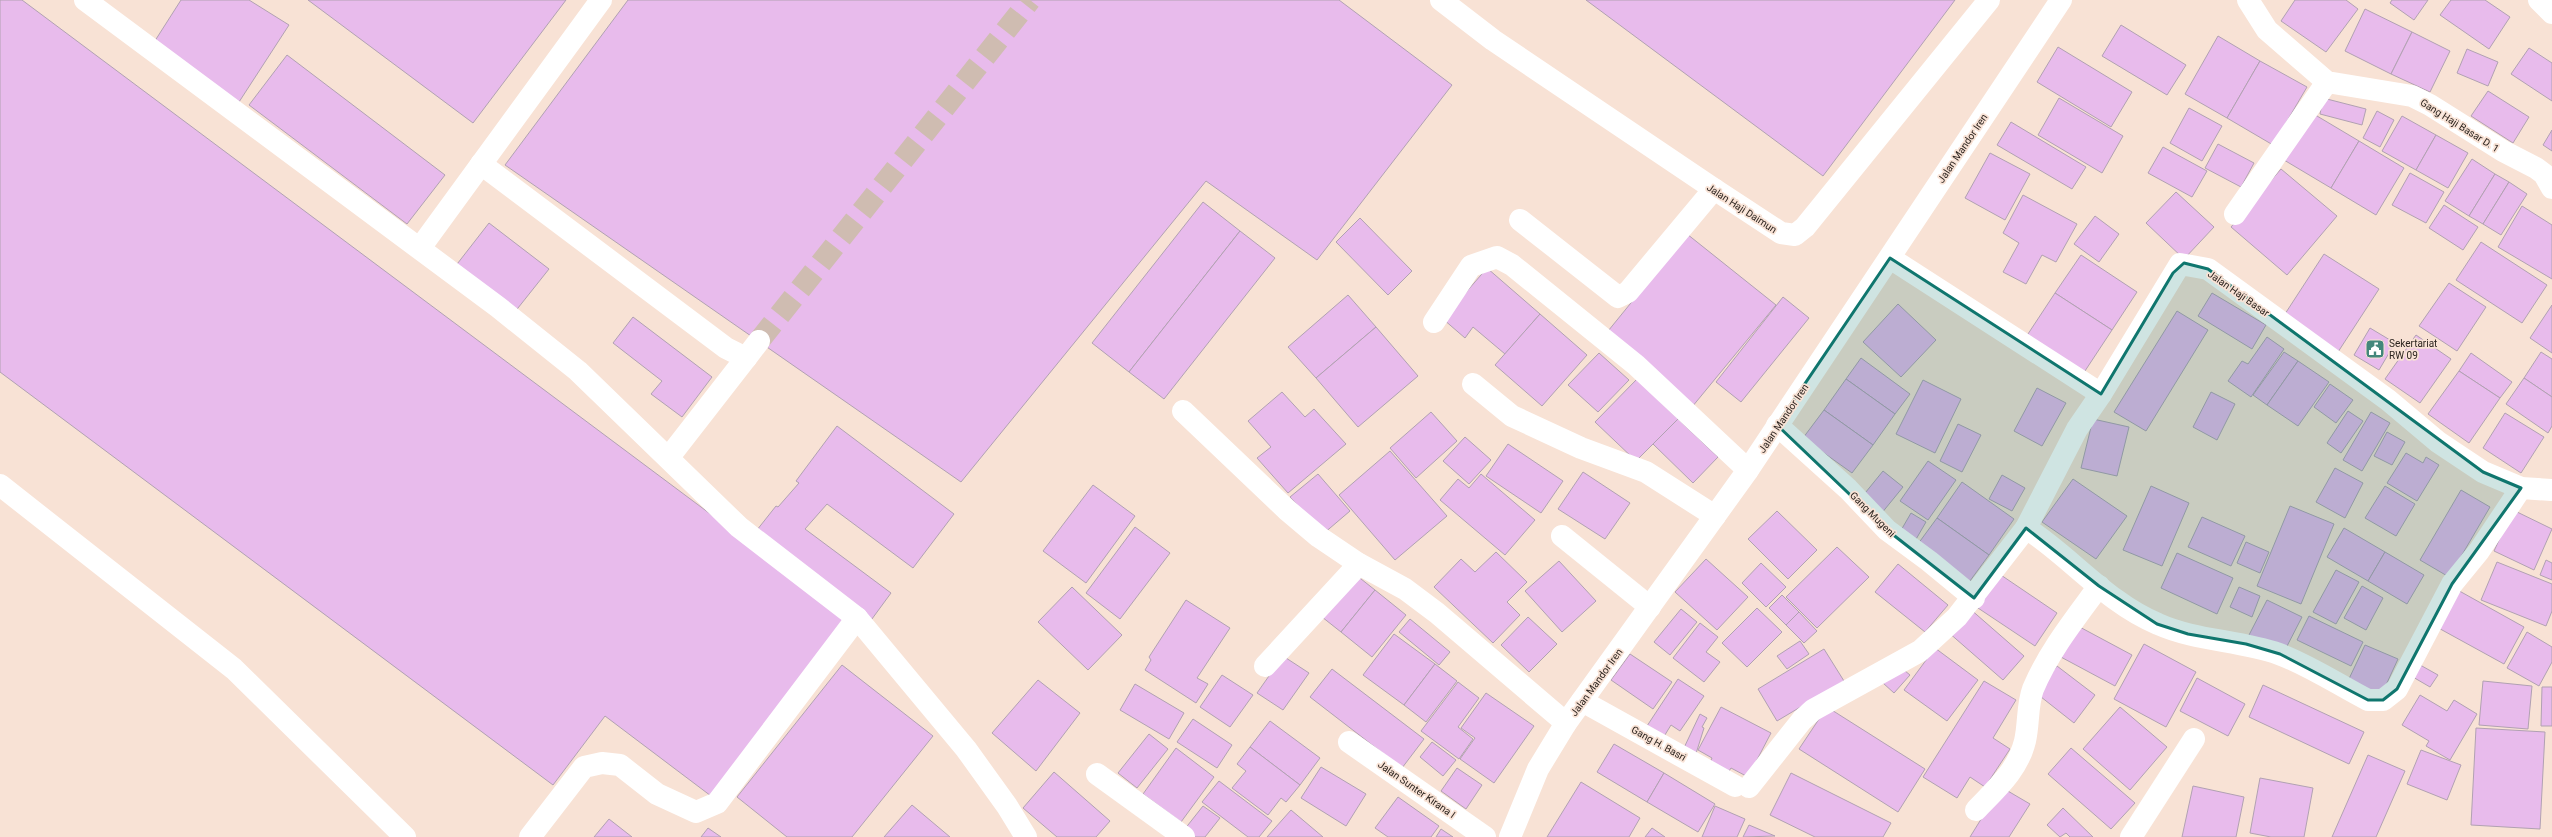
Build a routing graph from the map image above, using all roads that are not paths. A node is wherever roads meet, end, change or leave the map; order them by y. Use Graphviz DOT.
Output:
graph roads {
  1 [pos="85,0"];
  2 [pos="601,0"];
  3 [pos="1441,0"];
  4 [pos="1989,0"];
  5 [pos="2061,0"];
  6 [pos="2248,0"];
  7 [pos="2539,0"];
  8 [pos="2552,13"];
  9 [pos="2327,82"];
  10 [pos="481,164"];
  11 [pos="2552,188"];
  12 [pos="1714,189"];
  13 [pos="2234,214"];
  14 [pos="1520,220"];
  15 [pos="420,248"];
  16 [pos="1890,258"];
  17 [pos="1434,322"];
  18 [pos="1473,384"];
  19 [pos="2101,394"];
  20 [pos="1183,411"];
  21 [pos="1777,425"];
  22 [pos="669,457"];
  23 [pos="1748,470"];
  24 [pos="0,485"];
  25 [pos="2521,488"];
  26 [pos="2552,490"];
  27 [pos="1715,516"];
  28 [pos="2026,528"];
  29 [pos="1562,536"];
  30 [pos="1359,564"];
  31 [pos="2099,586"];
  32 [pos="1974,598"];
  33 [pos="1650,607"];
  34 [pos="856,618"];
  35 [pos="1265,666"];
  36 [pos="1582,701"];
  37 [pos="1566,723"];
  38 [pos="2194,739"];
  39 [pos="1349,742"];
  40 [pos="1098,774"];
  41 [pos="2150,784"];
  42 [pos="1976,810"];
  43 [pos="405,837"];
  44 [pos="530,837"];
  45 [pos="1026,837"];
  46 [pos="1184,837"];
  47 [pos="1485,837"];
  48 [pos="1510,837"];
  49 [pos="2118,837"];
  50 [pos="2132,837"];
  1 -- 15 [label="street"];
  2 -- 10 [label="street"];
  3 -- 12 [label="street, Jalan Haji Daimun"];
  4 -- 12 [label="street, Jalan Haji Daimun"];
  5 -- 16 [label="street, Jalan Mandor Iren"];
  6 -- 9 [label="street"];
  7 -- 8 [label="street"];
  9 -- 11 [label="street, Gang Haji Basar D. 1"];
  9 -- 13 [label="street"];
  10 -- 15 [label="street"];
  10 -- 22 [label="street"];
  12 -- 14 [label="street"];
  15 -- 22 [label="street"];
  16 -- 19 [label="street"];
  16 -- 21 [label="street, Jalan Mandor Iren"];
  17 -- 23 [label="street"];
  18 -- 27 [label="street"];
  19 -- 25 [label="street, Jalan Haji Basar"];
  19 -- 28 [label="street"];
  20 -- 30 [label="street"];
  21 -- 23 [label="street, Jalan Mandor Iren"];
  21 -- 32 [label="street, Gang Mugeni"];
  22 -- 34 [label="street"];
  23 -- 27 [label="street, Jalan Mandor Iren"];
  24 -- 43 [label="street"];
  25 -- 26 [label="street, Jalan Haji Basar"];
  25 -- 31 [label="street"];
  27 -- 33 [label="street, Jalan Mandor Iren"];
  28 -- 31 [label="street"];
  28 -- 32 [label="street"];
  29 -- 33 [label="street"];
  30 -- 35 [label="street"];
  30 -- 37 [label="street"];
  31 -- 42 [label="street"];
  32 -- 36 [label="street, Gang H. Basri"];
  33 -- 36 [label="street, Jalan Mandor Iren"];
  34 -- 44 [label="street"];
  34 -- 45 [label="street"];
  36 -- 37 [label="street, Jalan Mandor Iren"];
  37 -- 48 [label="street, Jalan Mandor Iren"];
  38 -- 50 [label="street"];
  39 -- 47 [label="street, Jalan Sunter Kirana I"];
  40 -- 46 [label="street"];
  41 -- 49 [label="street"];
}
